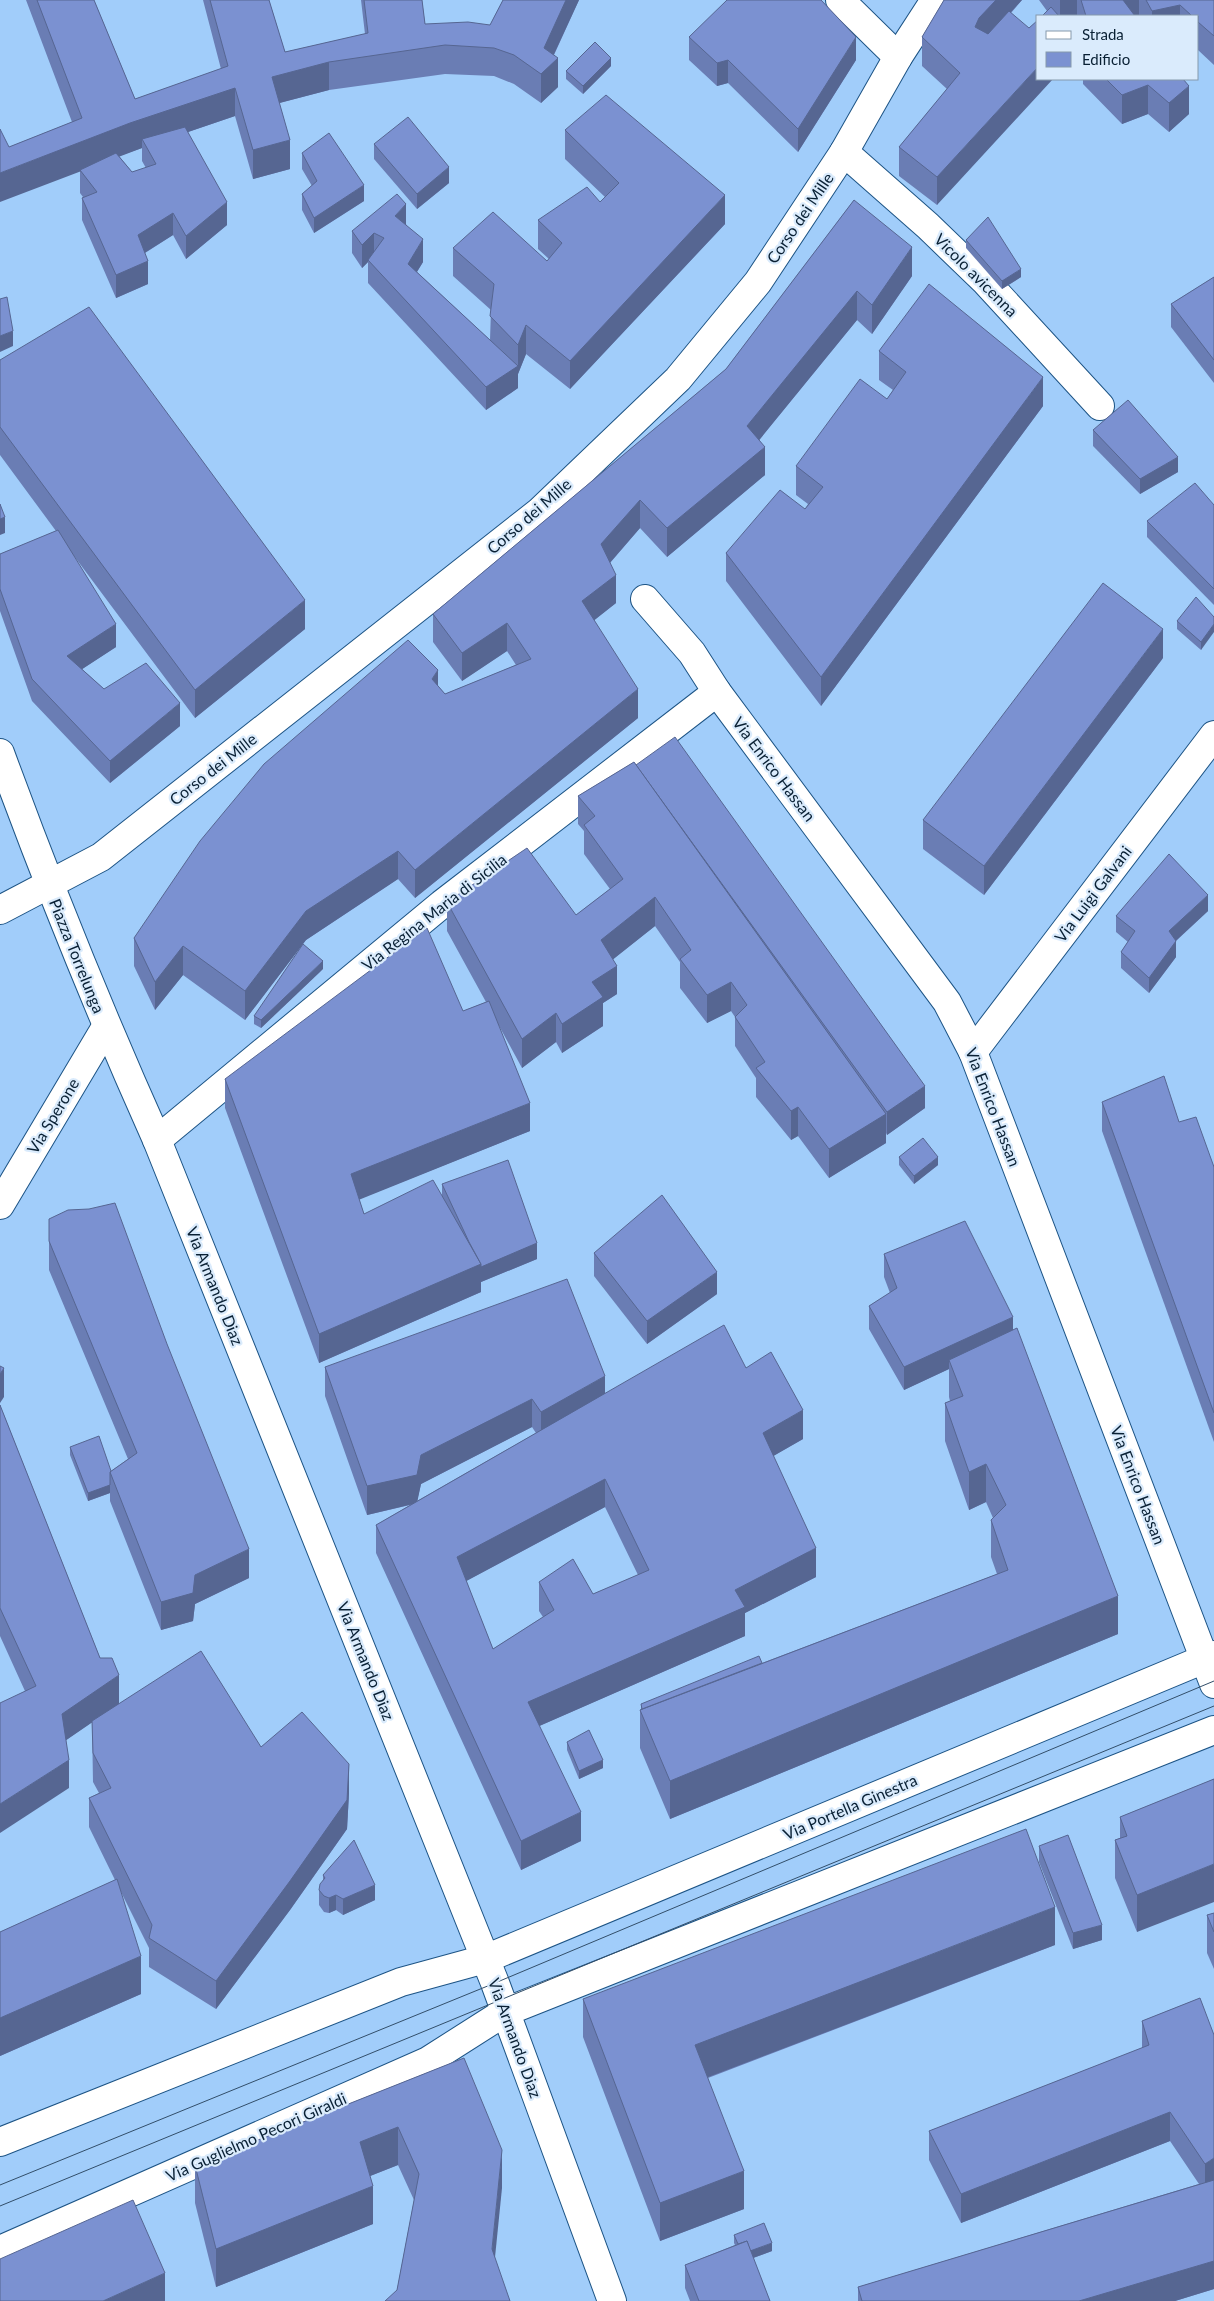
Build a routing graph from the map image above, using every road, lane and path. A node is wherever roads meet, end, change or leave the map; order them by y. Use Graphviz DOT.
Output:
graph roads {
  1 [pos="840,0"];
  2 [pos="935,0"];
  3 [pos="898,56"];
  4 [pos="844,152"];
  5 [pos="1100,406"];
  6 [pos="645,599"];
  7 [pos="717,692"];
  8 [pos="1214,735"];
  9 [pos="0,754"];
  10 [pos="48,884"];
  11 [pos="0,910"];
  12 [pos="106,1027"];
  13 [pos="973,1052"];
  14 [pos="157,1140"];
  15 [pos="0,1204"];
  16 [pos="1209,1657"];
  17 [pos="1214,1684"];
  18 [pos="1214,1730"];
  19 [pos="485,1959"];
  20 [pos="505,2012"];
  21 [pos="0,2142"];
  22 [pos="0,2250"];
  23 [pos="612,2301"];
  1 -- 3 [label="street"];
  2 -- 3 [label="street, Corso dei Mille"];
  3 -- 4 [label="street, Corso dei Mille"];
  4 -- 5 [label="street, Vicolo avicenna"];
  4 -- 10 [label="street, Corso dei Mille"];
  6 -- 7 [label="street, Via Enrico Hassan"];
  7 -- 13 [label="street, Via Enrico Hassan"];
  7 -- 14 [label="street, Via Regina Maria di Sicilia"];
  8 -- 13 [label="street, Via Luigi Galvani"];
  9 -- 10 [label="street, Piazza Torrelunga"];
  10 -- 11 [label="street, Corso dei Mille"];
  10 -- 12 [label="street, Piazza Torrelunga"];
  12 -- 14 [label="street, Via Armando Diaz"];
  12 -- 15 [label="street, Via Sperone"];
  13 -- 16 [label="street, Via Enrico Hassan"];
  14 -- 19 [label="street, Via Armando Diaz"];
  16 -- 17 [label="street, Via Enrico Hassan"];
  16 -- 19 [label="street, Via Portella Ginestra"];
  18 -- 20 [label="street"];
  19 -- 20 [label="street, Via Armando Diaz"];
  19 -- 21 [label="street"];
  20 -- 22 [label="street, Via Guglielmo Pecori Giraldi"];
  20 -- 23 [label="street, Via Armando Diaz"];
}
